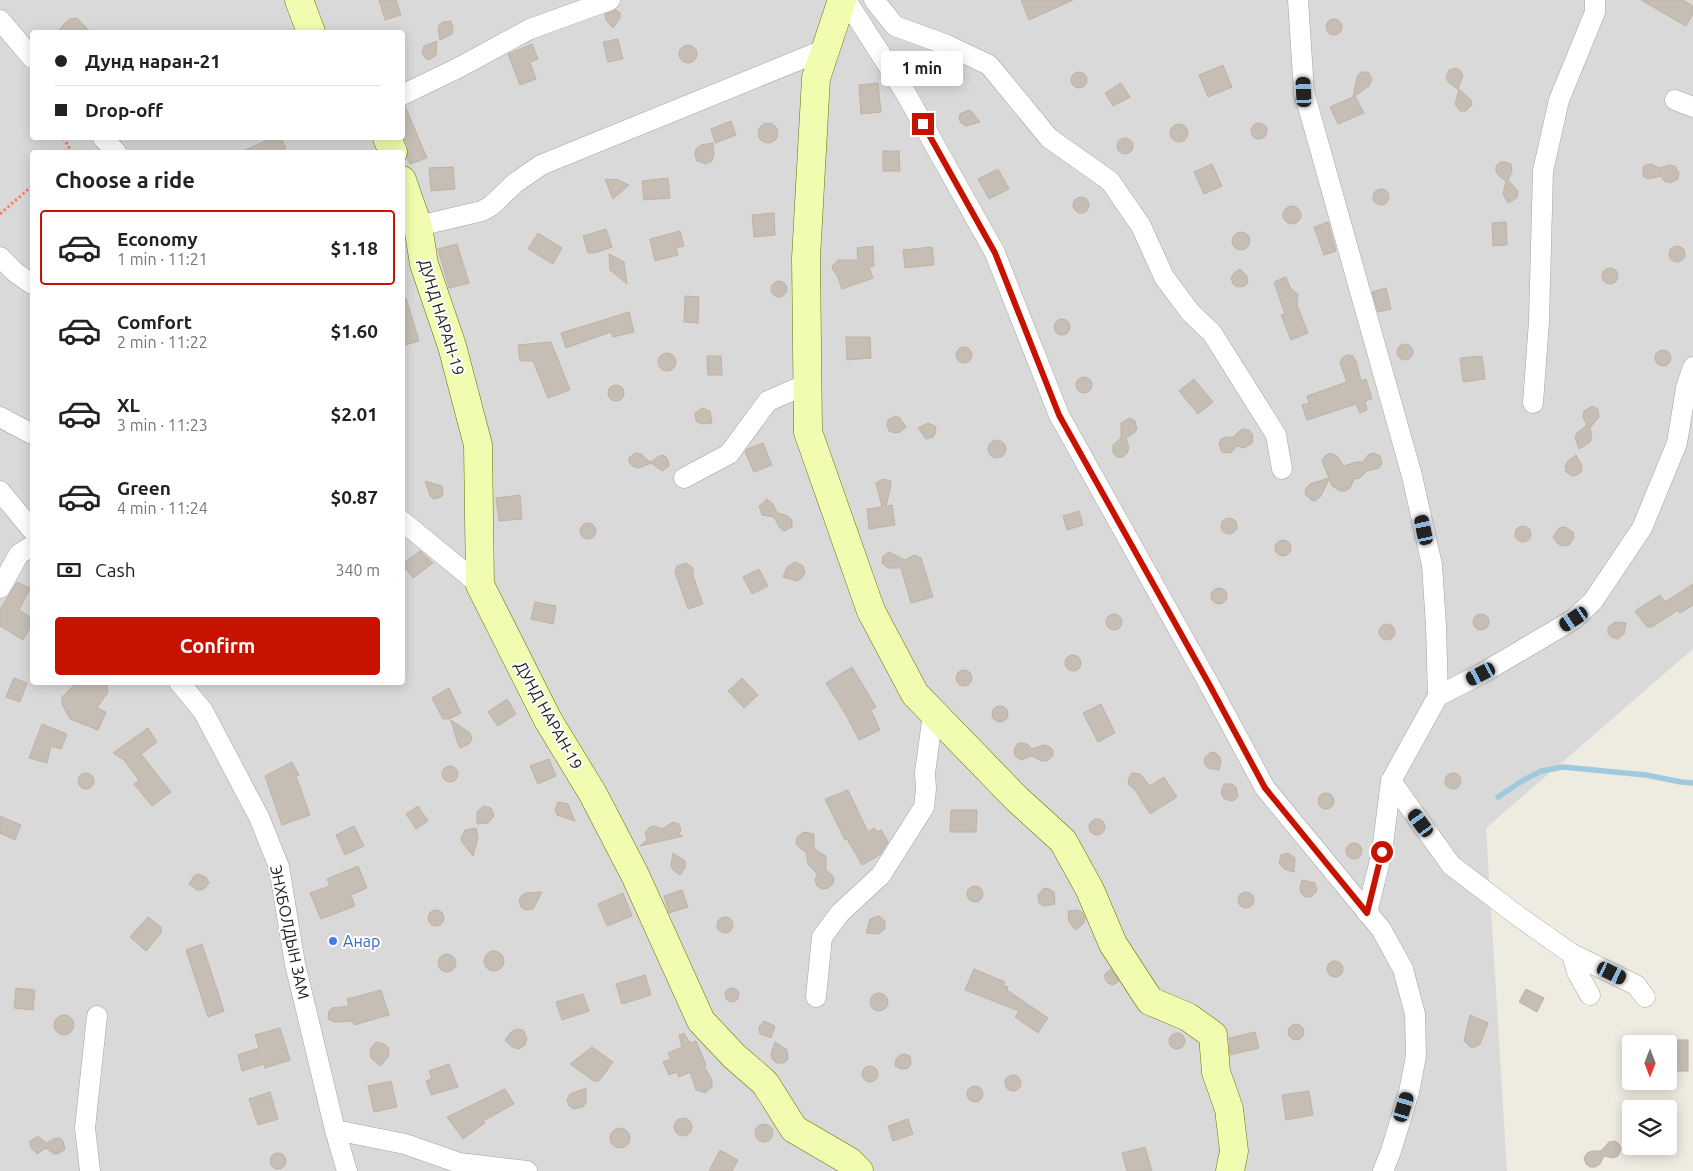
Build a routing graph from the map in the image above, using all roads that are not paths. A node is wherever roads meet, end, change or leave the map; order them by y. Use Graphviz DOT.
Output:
graph roads {
  1 [pos="299,0"];
  2 [pos="610,0"];
  3 [pos="842,0"];
  4 [pos="846,0"];
  5 [pos="874,0"];
  6 [pos="1298,0"];
  7 [pos="1595,0"];
  8 [pos="0,20"];
  9 [pos="310,30"];
  10 [pos="826,49"];
  11 [pos="30,56"];
  12 [pos="405,93"];
  13 [pos="105,140"];
  14 [pos="114,150"];
  15 [pos="405,189"];
  16 [pos="418,226"];
  17 [pos="0,257"];
  18 [pos="30,283"];
  19 [pos="1693,367"];
  20 [pos="807,384"];
  21 [pos="1533,403"];
  22 [pos="0,417"];
  23 [pos="30,433"];
  24 [pos="1282,469"];
  25 [pos="684,478"];
  26 [pos="0,491"];
  27 [pos="405,523"];
  28 [pos="30,528"];
  29 [pos="30,547"];
  30 [pos="480,585"];
  31 [pos="0,588"];
  32 [pos="182,685"];
  33 [pos="1438,696"];
  34 [pos="933,714"];
  35 [pos="1391,781"];
  36 [pos="1367,913"];
  37 [pos="1572,954"];
  38 [pos="1590,995"];
  39 [pos="816,997"];
  40 [pos="1645,997"];
  41 [pos="97,1016"];
  42 [pos="335,1130"];
  43 [pos="90,1171"];
  44 [pos="347,1171"];
  45 [pos="527,1171"];
  46 [pos="859,1171"];
  47 [pos="1230,1171"];
  48 [pos="1383,1171"];
  1 -- 9 [label="street"];
  2 -- 12 [label="street"];
  3 -- 10 [label="street"];
  4 -- 36 [label="street"];
  5 -- 24 [label="street"];
  6 -- 33 [label="street"];
  7 -- 21 [label="street"];
  8 -- 11 [label="street"];
  10 -- 16 [label="street"];
  10 -- 20 [label="street"];
  13 -- 14 [label="street"];
  15 -- 16 [label="street, ДУНД НАРАН-19"];
  16 -- 30 [label="street, ДУНД НАРАН-19"];
  17 -- 18 [label="street"];
  19 -- 33 [label="street"];
  20 -- 25 [label="street"];
  20 -- 34 [label="street"];
  22 -- 23 [label="street"];
  26 -- 28 [label="street"];
  27 -- 30 [label="street"];
  29 -- 31 [label="street"];
  30 -- 46 [label="street, ДУНД НАРАН-19"];
  32 -- 42 [label="street, ЭНХБОЛДЫН ЗАМ"];
  33 -- 35 [label="street"];
  34 -- 39 [label="street"];
  34 -- 47 [label="street"];
  35 -- 36 [label="street"];
  35 -- 37 [label="street"];
  36 -- 48 [label="street"];
  37 -- 38 [label="street"];
  37 -- 40 [label="street"];
  41 -- 43 [label="street"];
  42 -- 44 [label="street, ЭНХБОЛДЫН ЗАМ"];
  42 -- 45 [label="street"];
}
